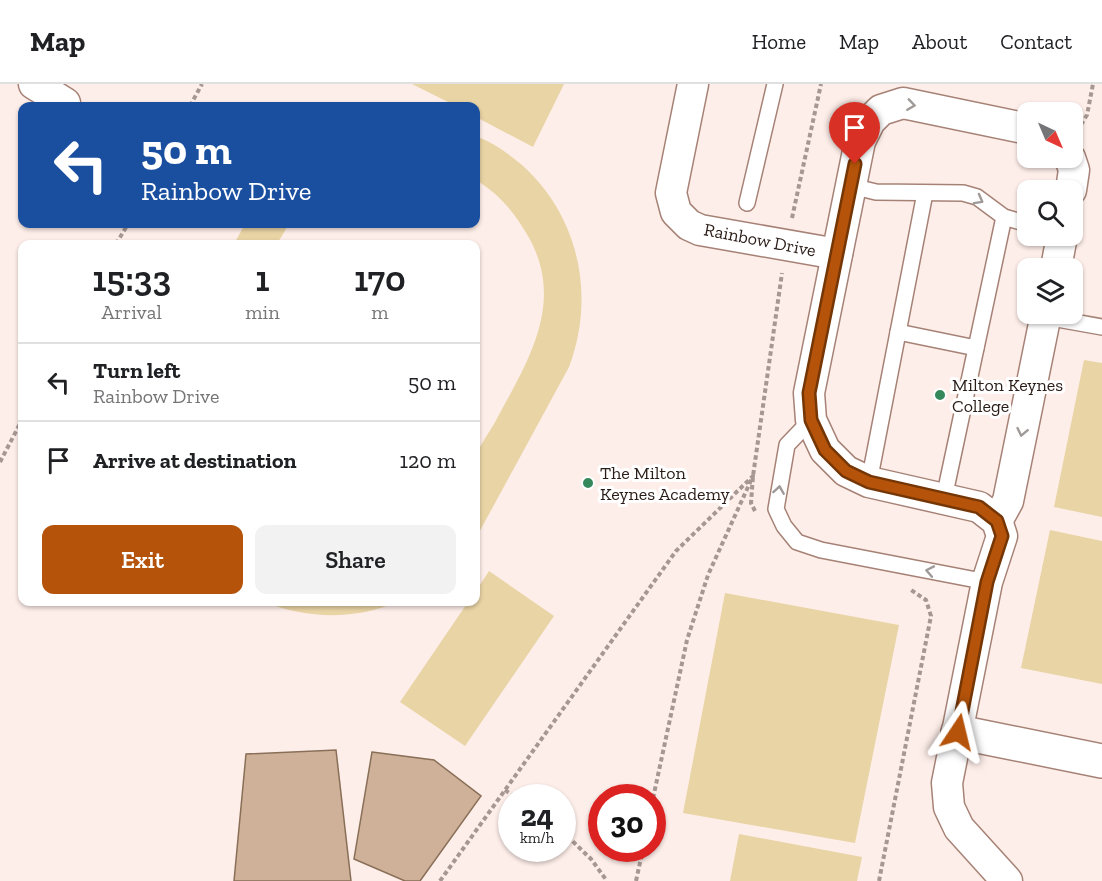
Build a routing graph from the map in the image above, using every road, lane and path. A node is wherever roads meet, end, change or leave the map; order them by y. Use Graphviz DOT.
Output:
graph roads {
  1 [pos="34,84"];
  2 [pos="202,84"];
  3 [pos="693,84"];
  4 [pos="775,84"];
  5 [pos="1093,84"];
  6 [pos="63,102"];
  7 [pos="192,102"];
  8 [pos="1083,120"];
  9 [pos="1017,127"];
  10 [pos="851,186"];
  11 [pos="925,193"];
  12 [pos="747,203"];
  13 [pos="1004,217"];
  14 [pos="1017,221"];
  15 [pos="837,254"];
  16 [pos="1083,323"];
  17 [pos="1044,324"];
  18 [pos="1102,327"];
  19 [pos="898,332"];
  20 [pos="976,348"];
  21 [pos="811,420"];
  22 [pos="18,428"];
  23 [pos="0,462"];
  24 [pos="869,482"];
  25 [pos="944,498"];
  26 [pos="997,521"];
  27 [pos="987,582"];
  28 [pos="958,732"];
  29 [pos="1102,761"];
  30 [pos="509,784"];
  31 [pos="656,784"];
  32 [pos="498,800"];
  33 [pos="576,845"];
  34 [pos="640,862"];
  35 [pos="440,881"];
  36 [pos="607,881"];
  37 [pos="636,881"];
  38 [pos="1007,881"];
  1 -- 6 [label="street"];
  2 -- 7 [label="path"];
  3 -- 15 [label="street, Rainbow Drive"];
  4 -- 12 [label="lane"];
  5 -- 8 [label="path"];
  10 -- 9 [label="street, Rainbow Drive, one-way"];
  10 -- 11 [label="lane"];
  10 -- 15 [label="street, Rainbow Drive"];
  11 -- 13 [label="lane, one-way"];
  11 -- 19 [label="lane"];
  13 -- 14 [label="lane"];
  13 -- 20 [label="lane"];
  15 -- 21 [label="street, Rainbow Drive"];
  16 -- 18 [label="lane"];
  17 -- 26 [label="street, one-way"];
  19 -- 20 [label="lane"];
  19 -- 24 [label="lane"];
  20 -- 25 [label="lane"];
  21 -- 24 [label="street, Rainbow Drive"];
  27 -- 21 [label="lane, one-way"];
  22 -- 23 [label="path"];
  24 -- 25 [label="street, Rainbow Drive"];
  25 -- 26 [label="street, Rainbow Drive"];
  26 -- 27 [label="street"];
  27 -- 28 [label="street"];
  28 -- 29 [label="street"];
  28 -- 38 [label="street"];
  30 -- 31 [label="path"];
  32 -- 35 [label="path"];
  33 -- 36 [label="path"];
  34 -- 37 [label="path"];
}
